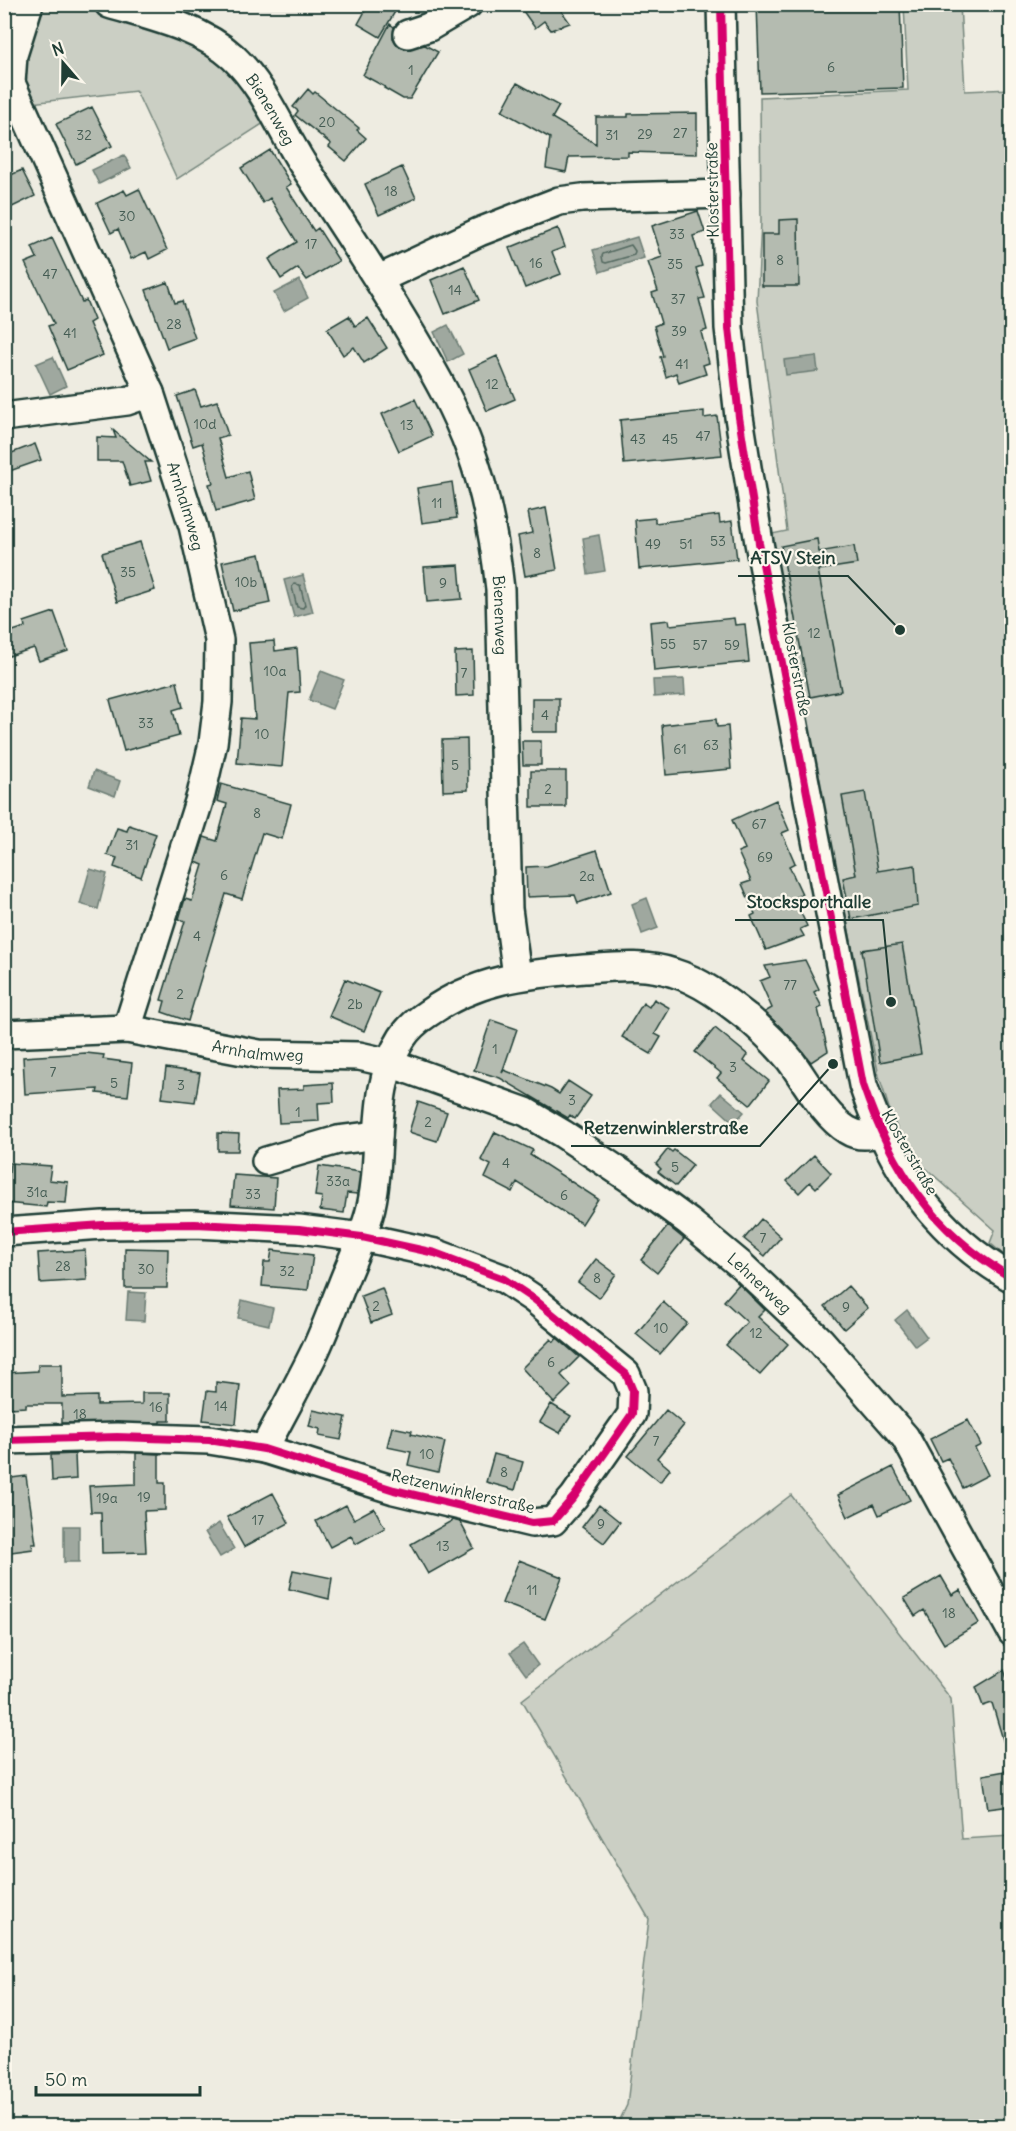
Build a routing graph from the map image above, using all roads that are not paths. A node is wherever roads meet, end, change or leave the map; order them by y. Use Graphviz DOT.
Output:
graph roads {
  1 [pos="29,4"];
  2 [pos="109,4"];
  3 [pos="468,4"];
  4 [pos="721,4"];
  5 [pos="408,34"];
  6 [pos="726,195"];
  7 [pos="379,279"];
  8 [pos="150,393"];
  9 [pos="4,417"];
  10 [pos="517,976"];
  11 [pos="127,1029"];
  12 [pos="4,1034"];
  13 [pos="390,1063"];
  14 [pos="880,1132"];
  15 [pos="378,1135"];
  16 [pos="266,1161"];
  17 [pos="4,1232"];
  18 [pos="362,1237"];
  19 [pos="1011,1278"];
  20 [pos="4,1440"];
  21 [pos="264,1449"];
  22 [pos="1011,1632"];
  1 -- 8 [label="street, Arnhalmweg"];
  2 -- 7 [label="street, Bienenweg"];
  3 -- 5 [label="street"];
  4 -- 6 [label="street, Klosterstraße"];
  6 -- 7 [label="street, Klosterstraße"];
  6 -- 14 [label="street, Klosterstraße"];
  7 -- 10 [label="street, Bienenweg"];
  8 -- 9 [label="street"];
  8 -- 11 [label="street, Arnhalmweg"];
  10 -- 13 [label="street"];
  10 -- 14 [label="street"];
  11 -- 12 [label="street, Arnhalmweg"];
  11 -- 13 [label="street, Arnhalmweg"];
  13 -- 15 [label="street"];
  13 -- 22 [label="street, Lehnerweg"];
  14 -- 19 [label="street, Klosterstraße"];
  15 -- 16 [label="street"];
  15 -- 18 [label="street"];
  17 -- 18 [label="street, Retzenwinklerstraße"];
  18 -- 21 [label="street"];
  18 -- 21 [label="street, Retzenwinklerstraße"];
  20 -- 21 [label="street, Retzenwinklerstraße"];
}
